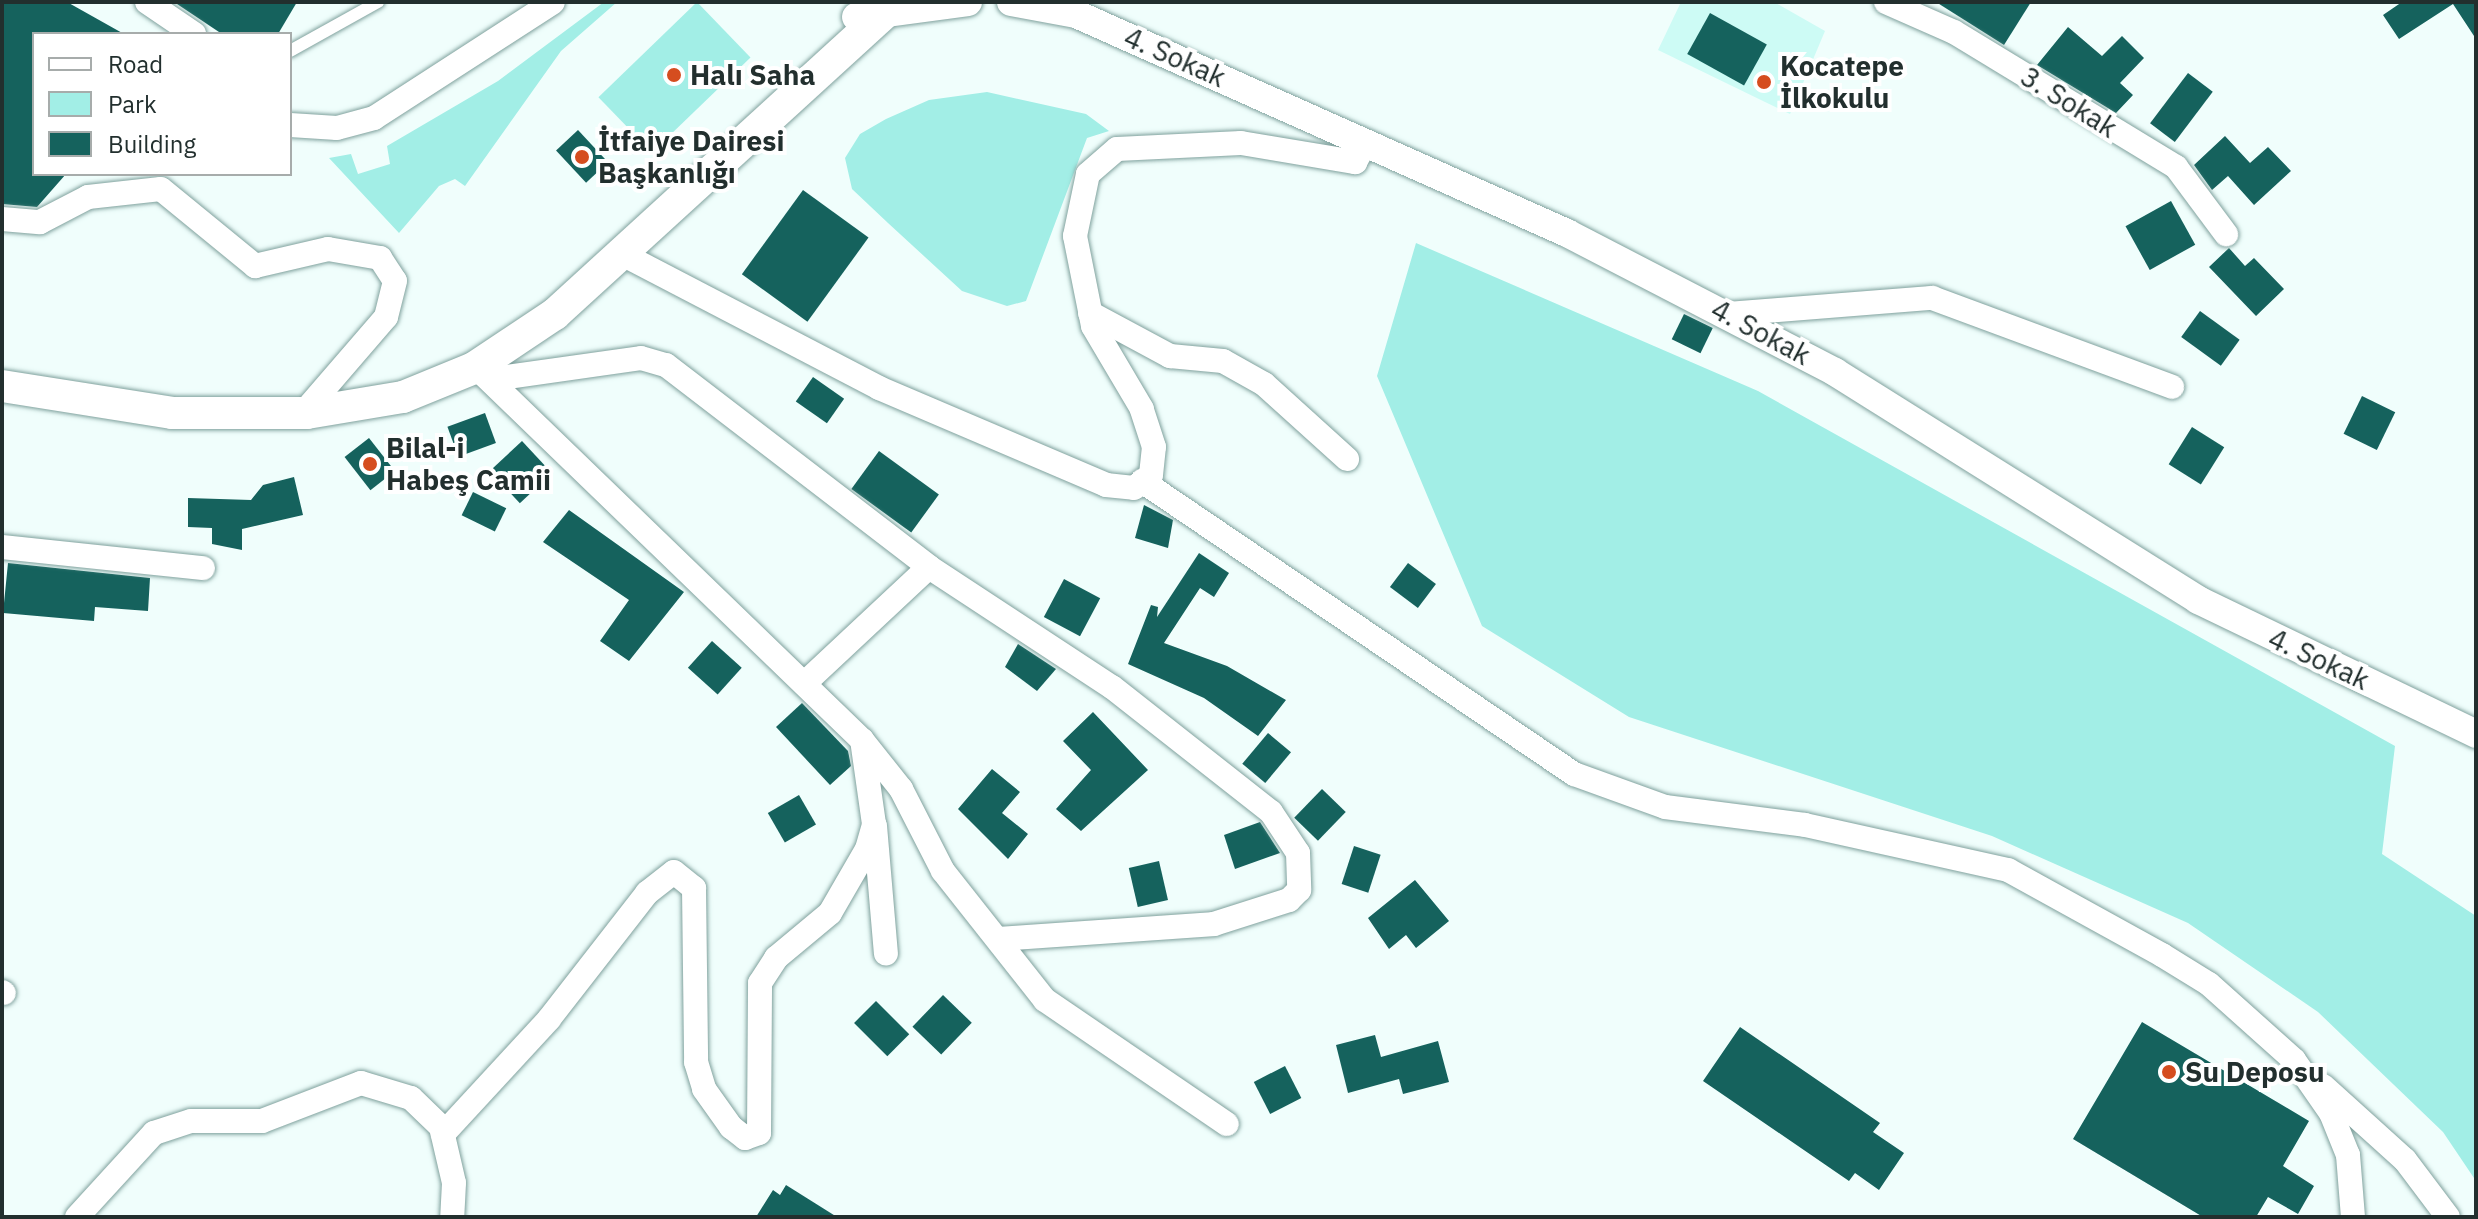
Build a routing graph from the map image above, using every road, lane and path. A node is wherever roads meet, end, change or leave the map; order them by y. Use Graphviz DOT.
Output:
graph roads {
  1 [pos="147,2"];
  2 [pos="378,2"];
  3 [pos="553,2"];
  4 [pos="968,2"];
  5 [pos="1011,2"];
  6 [pos="1886,2"];
  7 [pos="1069,8"];
  8 [pos="876,10"];
  9 [pos="191,32"];
  10 [pos="292,50"];
  11 [pos="292,125"];
  12 [pos="1366,143"];
  13 [pos="2,219"];
  14 [pos="2226,234"];
  15 [pos="620,253"];
  16 [pos="1090,313"];
  17 [pos="1727,314"];
  18 [pos="2,373"];
  19 [pos="484,374"];
  20 [pos="2,386"];
  21 [pos="2172,387"];
  22 [pos="311,404"];
  23 [pos="1347,459"];
  24 [pos="1142,481"];
  25 [pos="2,547"];
  26 [pos="929,567"];
  27 [pos="203,568"];
  28 [pos="807,681"];
  29 [pos="2476,734"];
  30 [pos="862,740"];
  31 [pos="874,824"];
  32 [pos="1000,939"];
  33 [pos="886,954"];
  34 [pos="2294,1060"];
  35 [pos="1227,1124"];
  36 [pos="443,1134"];
  37 [pos="77,1217"];
  38 [pos="452,1217"];
  39 [pos="2353,1217"];
  40 [pos="2448,1217"];
  1 -- 9 [label="street"];
  2 -- 10 [label="lane"];
  3 -- 11 [label="street"];
  4 -- 8 [label="street"];
  5 -- 7 [label="street, 4. Sokak"];
  6 -- 14 [label="street, 3. Sokak"];
  7 -- 12 [label="street, 4. Sokak"];
  8 -- 15 [label="main road"];
  8 -- 22 [label="main road"];
  12 -- 16 [label="street"];
  12 -- 17 [label="street, 4. Sokak"];
  13 -- 22 [label="street"];
  15 -- 19 [label="main road"];
  15 -- 24 [label="street"];
  16 -- 23 [label="street"];
  16 -- 24 [label="street"];
  17 -- 21 [label="street"];
  17 -- 29 [label="street, 4. Sokak"];
  18 -- 22 [label="main road"];
  19 -- 20 [label="main road"];
  19 -- 26 [label="street"];
  19 -- 28 [label="street"];
  24 -- 34 [label="street"];
  25 -- 27 [label="street"];
  26 -- 28 [label="street"];
  26 -- 32 [label="street"];
  28 -- 30 [label="street"];
  30 -- 31 [label="street"];
  30 -- 32 [label="street"];
  31 -- 33 [label="street"];
  31 -- 36 [label="street"];
  32 -- 35 [label="street"];
  34 -- 39 [label="street"];
  34 -- 40 [label="street"];
  36 -- 37 [label="street"];
  36 -- 38 [label="street"];
}
